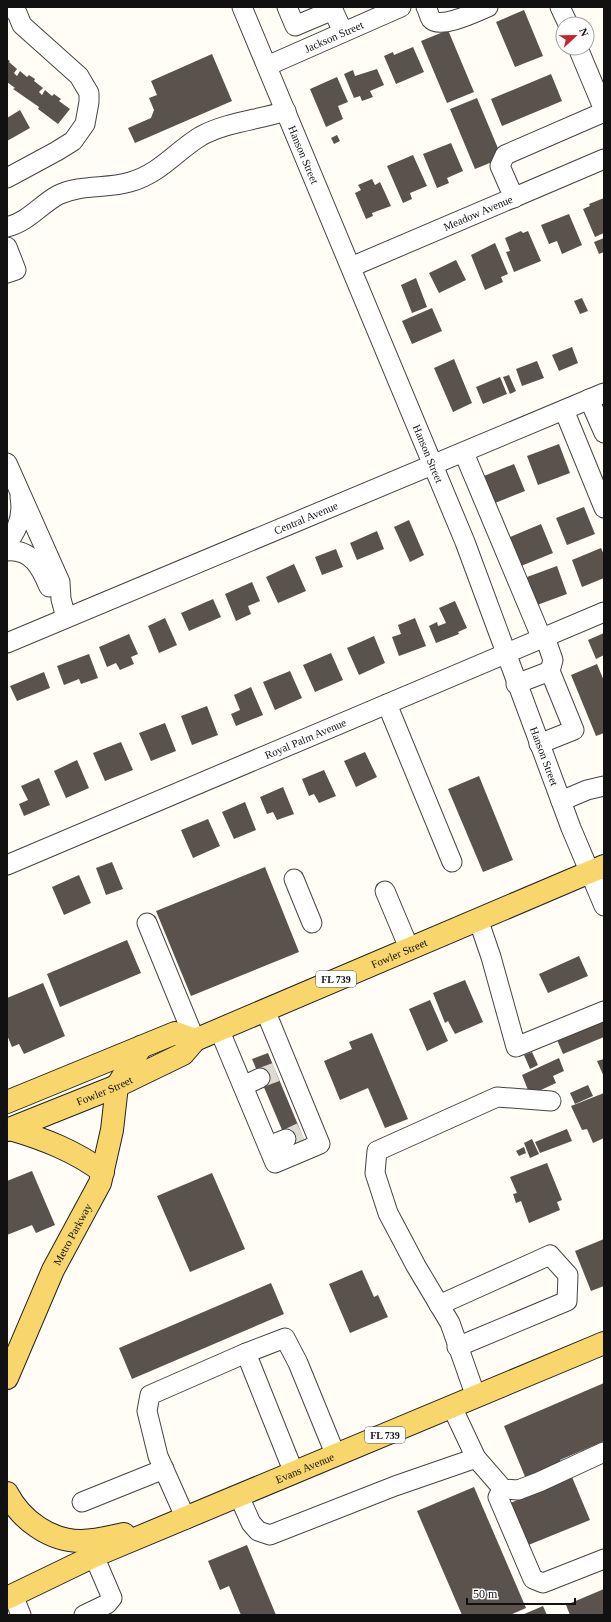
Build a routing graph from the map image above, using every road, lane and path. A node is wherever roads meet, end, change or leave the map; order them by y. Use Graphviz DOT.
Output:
graph roads {
  1 [pos="10,7"];
  2 [pos="242,7"];
  3 [pos="287,7"];
  4 [pos="401,7"];
  5 [pos="426,7"];
  6 [pos="488,7"];
  7 [pos="343,32"];
  8 [pos="581,56"];
  9 [pos="267,66"];
  10 [pos="286,111"];
  11 [pos="604,111"];
  12 [pos="604,159"];
  13 [pos="7,178"];
  14 [pos="514,198"];
  15 [pos="7,227"];
  16 [pos="7,247"];
  17 [pos="351,267"];
  18 [pos="7,273"];
  19 [pos="597,396"];
  20 [pos="564,410"];
  21 [pos="604,433"];
  22 [pos="464,453"];
  23 [pos="7,463"];
  24 [pos="434,466"];
  25 [pos="20,493"];
  26 [pos="604,508"];
  27 [pos="7,543"];
  28 [pos="7,551"];
  29 [pos="61,599"];
  30 [pos="604,612"];
  31 [pos="66,618"];
  32 [pos="543,638"];
  33 [pos="7,643"];
  34 [pos="505,654"];
  35 [pos="550,671"];
  36 [pos="516,684"];
  37 [pos="387,704"];
  38 [pos="539,744"];
  39 [pos="604,786"];
  40 [pos="561,801"];
  41 [pos="452,862"];
  42 [pos="7,865"];
  43 [pos="597,869"];
  44 [pos="294,879"];
  45 [pos="385,891"];
  46 [pos="604,906"];
  47 [pos="478,919"];
  48 [pos="147,923"];
  49 [pos="312,923"];
  50 [pos="409,948"];
  51 [pos="265,1010"];
  52 [pos="604,1011"];
  53 [pos="220,1029"];
  54 [pos="195,1040"];
  55 [pos="141,1047"];
  56 [pos="275,1072"];
  57 [pos="117,1086"];
  58 [pos="243,1086"];
  59 [pos="551,1101"];
  60 [pos="7,1102"];
  61 [pos="8,1130"];
  62 [pos="300,1133"];
  63 [pos="268,1146"];
  64 [pos="104,1172"];
  65 [pos="439,1305"];
  66 [pos="604,1343"];
  67 [pos="457,1347"];
  68 [pos="246,1353"];
  69 [pos="11,1370"];
  70 [pos="7,1394"];
  71 [pos="476,1397"];
  72 [pos="452,1407"];
  73 [pos="336,1456"];
  74 [pos="603,1457"];
  75 [pos="476,1458"];
  76 [pos="164,1469"];
  77 [pos="294,1473"];
  78 [pos="503,1489"];
  79 [pos="7,1493"];
  80 [pos="239,1496"];
  81 [pos="82,1502"];
  82 [pos="186,1519"];
  83 [pos="166,1527"];
  84 [pos="94,1556"];
  85 [pos="604,1559"];
  86 [pos="10,1597"];
  87 [pos="21,1615"];
  88 [pos="84,1615"];
  1 -- 13 [label="street"];
  2 -- 9 [label="street, Hanson Street"];
  3 -- 7 [label="street"];
  4 -- 7 [label="street, Jackson Street"];
  5 -- 6 [label="street"];
  7 -- 9 [label="street, Jackson Street"];
  8 -- 11 [label="street"];
  9 -- 10 [label="street, Hanson Street"];
  10 -- 15 [label="street"];
  10 -- 17 [label="street, Hanson Street"];
  11 -- 14 [label="street"];
  12 -- 14 [label="street, Meadow Avenue"];
  14 -- 17 [label="street, Meadow Avenue"];
  16 -- 18 [label="street"];
  17 -- 24 [label="street, Hanson Street"];
  19 -- 20 [label="street, Central Avenue"];
  19 -- 21 [label="street"];
  20 -- 22 [label="street, Central Avenue"];
  20 -- 26 [label="street"];
  22 -- 24 [label="street, Central Avenue"];
  22 -- 32 [label="street"];
  23 -- 25 [label="street"];
  24 -- 31 [label="street, Central Avenue"];
  24 -- 34 [label="street, Hanson Street"];
  25 -- 27 [label="street"];
  25 -- 29 [label="street"];
  28 -- 29 [label="street"];
  29 -- 31 [label="street"];
  30 -- 32 [label="street, Royal Palm Avenue"];
  31 -- 33 [label="street, Central Avenue"];
  32 -- 34 [label="street, Royal Palm Avenue"];
  32 -- 35 [label="street"];
  34 -- 36 [label="street, Hanson Street"];
  34 -- 37 [label="street, Royal Palm Avenue"];
  35 -- 36 [label="street"];
  35 -- 38 [label="street"];
  36 -- 38 [label="street, Hanson Street"];
  37 -- 41 [label="street"];
  37 -- 42 [label="street, Royal Palm Avenue"];
  38 -- 40 [label="street, Hanson Street"];
  39 -- 40 [label="street"];
  40 -- 43 [label="street, Hanson Street"];
  43 -- 46 [label="street, Hanson Street"];
  43 -- 47 [label="main road, Fowler Street / FL 739"];
  44 -- 49 [label="street"];
  45 -- 50 [label="street"];
  47 -- 50 [label="main road, Fowler Street / FL 739"];
  47 -- 52 [label="street"];
  48 -- 54 [label="street"];
  50 -- 51 [label="main road, Fowler Street / FL 739"];
  51 -- 53 [label="main road, Fowler Street / FL 739"];
  51 -- 56 [label="street"];
  53 -- 54 [label="main road, Fowler Street / FL 739"];
  53 -- 58 [label="street"];
  54 -- 55 [label="main road"];
  54 -- 57 [label="main road, Fowler Street"];
  55 -- 57 [label="main road"];
  55 -- 60 [label="main road"];
  56 -- 58 [label="street"];
  56 -- 62 [label="street"];
  57 -- 61 [label="main road, Fowler Street"];
  57 -- 64 [label="main road, Metro Parkway"];
  58 -- 63 [label="street"];
  59 -- 65 [label="street"];
  61 -- 64 [label="main road"];
  62 -- 63 [label="street"];
  62 -- 63 [label="street"];
  64 -- 69 [label="main road, Metro Parkway"];
  65 -- 67 [label="street"];
  65 -- 67 [label="street"];
  66 -- 71 [label="main road, Evans Avenue / FL 739"];
  67 -- 71 [label="street"];
  68 -- 73 [label="street"];
  68 -- 76 [label="street"];
  68 -- 77 [label="street"];
  69 -- 70 [label="main road, Metro Parkway"];
  71 -- 72 [label="main road, Evans Avenue / FL 739"];
  72 -- 73 [label="main road, Evans Avenue / FL 739"];
  72 -- 75 [label="street"];
  73 -- 77 [label="main road, Evans Avenue / FL 739"];
  74 -- 78 [label="street"];
  75 -- 78 [label="street"];
  75 -- 80 [label="street"];
  76 -- 81 [label="street"];
  76 -- 82 [label="street"];
  77 -- 80 [label="main road, Evans Avenue / FL 739"];
  78 -- 85 [label="street"];
  79 -- 83 [label="main road"];
  80 -- 82 [label="main road, Evans Avenue / FL 739"];
  82 -- 83 [label="main road, Evans Avenue / FL 739"];
  83 -- 84 [label="main road, Evans Avenue / FL 739"];
  84 -- 86 [label="main road, Evans Avenue / FL 739"];
  84 -- 88 [label="street"];
  86 -- 87 [label="street"];
}
